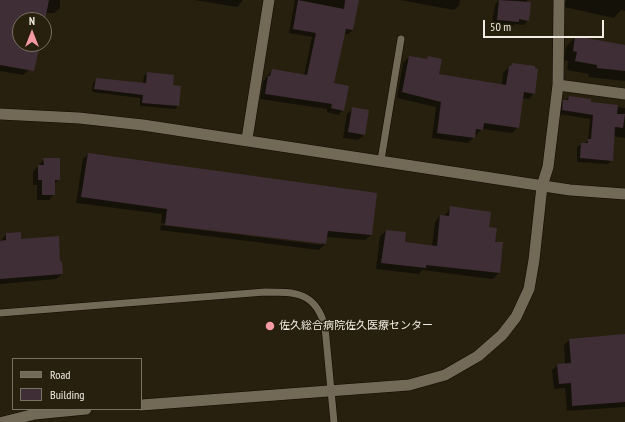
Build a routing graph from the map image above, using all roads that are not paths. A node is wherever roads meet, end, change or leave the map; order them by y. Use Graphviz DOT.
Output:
graph roads {
  1 [pos="268,0"];
  2 [pos="559,0"];
  3 [pos="401,39"];
  4 [pos="558,85"];
  5 [pos="625,94"];
  6 [pos="0,114"];
  7 [pos="247,139"];
  8 [pos="381,160"];
  9 [pos="542,186"];
  10 [pos="625,194"];
  11 [pos="0,313"];
  12 [pos="330,390"];
  13 [pos="142,405"];
  14 [pos="76,410"];
  15 [pos="3,422"];
  16 [pos="334,422"];
  1 -- 7 [label="street"];
  2 -- 4 [label="street"];
  3 -- 8 [label="lane"];
  4 -- 5 [label="street"];
  4 -- 9 [label="street"];
  6 -- 7 [label="street"];
  7 -- 8 [label="street"];
  8 -- 9 [label="street"];
  9 -- 10 [label="street"];
  9 -- 12 [label="street"];
  11 -- 12 [label="lane"];
  12 -- 13 [label="street"];
  12 -- 16 [label="lane"];
  14 -- 15 [label="street"];
}
